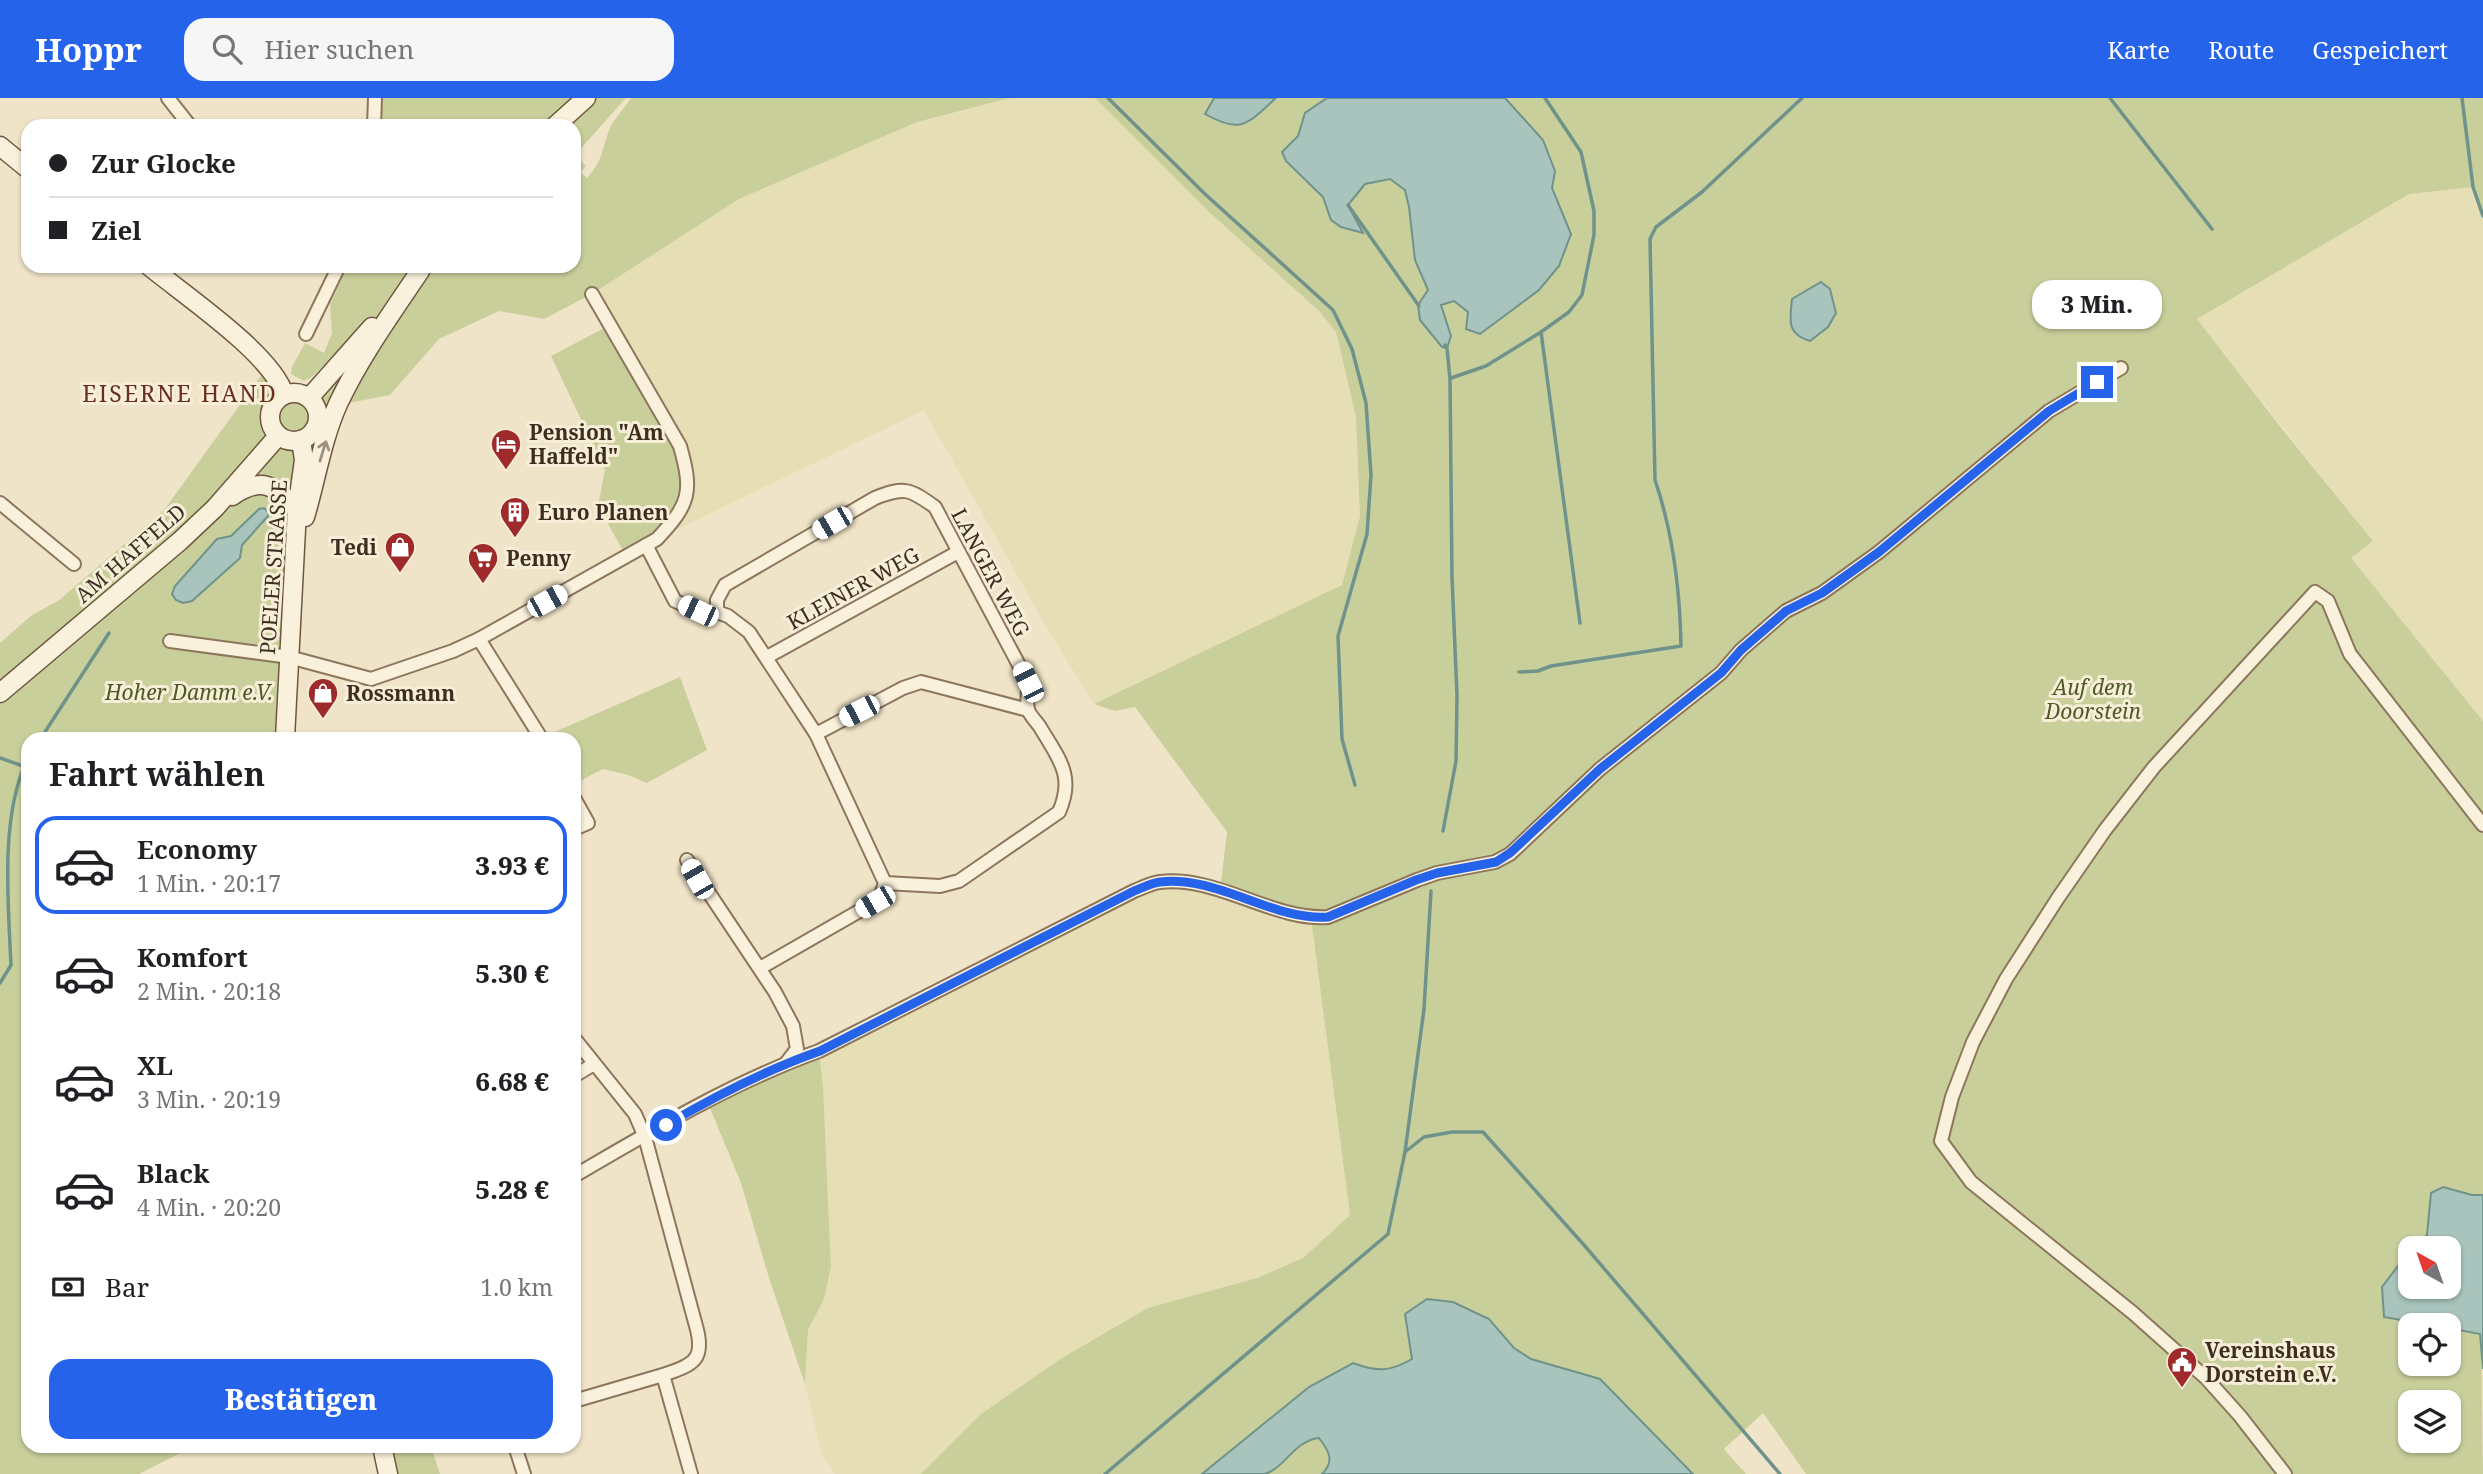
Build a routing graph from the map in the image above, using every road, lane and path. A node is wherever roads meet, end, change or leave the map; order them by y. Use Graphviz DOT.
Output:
graph roads {
  1 [pos="168,98"];
  2 [pos="375,98"];
  3 [pos="586,98"];
  4 [pos="184,119"];
  5 [pos="374,119"];
  6 [pos="563,119"];
  7 [pos="0,146"];
  8 [pos="21,163"];
  9 [pos="158,273"];
  10 [pos="335,273"];
  11 [pos="418,273"];
  12 [pos="419,273"];
  13 [pos="592,294"];
  14 [pos="306,334"];
  15 [pos="2121,368"];
  16 [pos="284,394"];
  17 [pos="309,398"];
  18 [pos="278,436"];
  19 [pos="301,440"];
  20 [pos="0,503"];
  21 [pos="215,508"];
  22 [pos="297,510"];
  23 [pos="297,540"];
  24 [pos="646,545"];
  25 [pos="958,552"];
  26 [pos="74,564"];
  27 [pos="717,612"];
  28 [pos="479,639"];
  29 [pos="170,642"];
  30 [pos="289,657"];
  31 [pos="767,657"];
  32 [pos="0,692"];
  33 [pos="1028,710"];
  34 [pos="285,732"];
  35 [pos="537,732"];
  36 [pos="816,734"];
  37 [pos="581,811"];
  38 [pos="2483,825"];
  39 [pos="581,826"];
  40 [pos="687,860"];
  41 [pos="885,883"];
  42 [pos="760,968"];
  43 [pos="581,1047"];
  44 [pos="786,1063"];
  45 [pos="594,1064"];
  46 [pos="581,1072"];
  47 [pos="645,1136"];
  48 [pos="581,1172"];
  49 [pos="663,1375"];
  50 [pos="581,1399"];
  51 [pos="383,1453"];
  52 [pos="517,1453"];
  53 [pos="387,1474"];
  54 [pos="524,1474"];
  55 [pos="691,1474"];
  56 [pos="2284,1474"];
  1 -- 4 [label="street"];
  2 -- 5 [label="street"];
  3 -- 6 [label="main road"];
  7 -- 8 [label="main road"];
  9 -- 16 [label="main road"];
  10 -- 14 [label="street"];
  11 -- 17 [label="main road"];
  23 -- 12 [label="main road, one-way"];
  13 -- 24 [label="street"];
  15 -- 44 [label="street"];
  16 -- 17 [label="main road"];
  16 -- 18 [label="main road"];
  17 -- 19 [label="main road"];
  18 -- 19 [label="main road"];
  18 -- 21 [label="main road, AM HAFFELD"];
  19 -- 22 [label="main road, POELER STRASSE"];
  20 -- 26 [label="street"];
  21 -- 22 [label="main road"];
  21 -- 32 [label="main road, AM HAFFELD"];
  22 -- 23 [label="main road, POELER STRASSE"];
  23 -- 30 [label="main road, POELER STRASSE"];
  24 -- 27 [label="street"];
  24 -- 28 [label="street"];
  25 -- 27 [label="street, LANGER WEG"];
  25 -- 31 [label="street, KLEINER WEG"];
  25 -- 33 [label="street, LANGER WEG"];
  27 -- 31 [label="street"];
  28 -- 30 [label="street"];
  28 -- 35 [label="street"];
  29 -- 30 [label="street"];
  30 -- 34 [label="main road, POELER STRASSE"];
  31 -- 36 [label="street"];
  33 -- 36 [label="street"];
  33 -- 41 [label="street, LANGER WEG"];
  36 -- 41 [label="street"];
  37 -- 39 [label="street"];
  38 -- 56 [label="street"];
  40 -- 42 [label="street"];
  41 -- 42 [label="street"];
  42 -- 44 [label="street"];
  43 -- 45 [label="street"];
  44 -- 47 [label="street"];
  45 -- 46 [label="street"];
  45 -- 47 [label="street"];
  47 -- 48 [label="street"];
  47 -- 49 [label="street"];
  49 -- 50 [label="street"];
  49 -- 55 [label="street"];
  51 -- 53 [label="main road"];
  52 -- 54 [label="street"];
}
